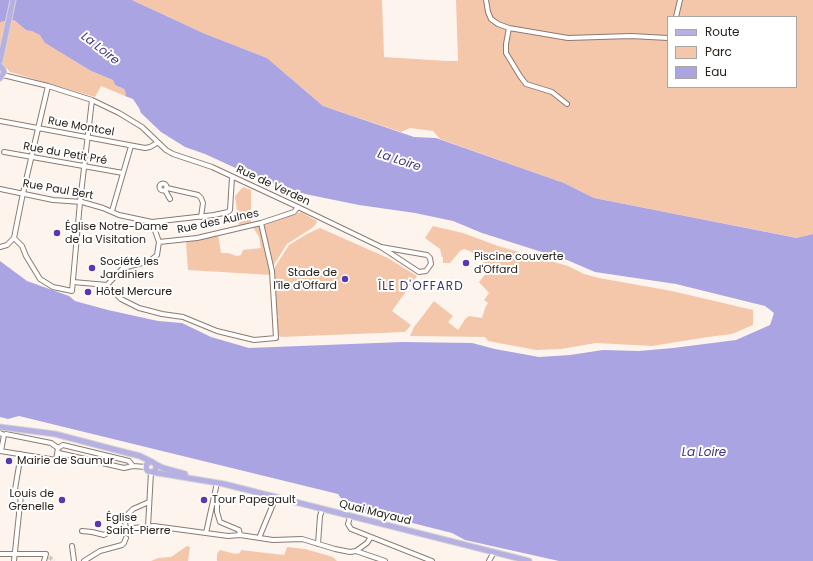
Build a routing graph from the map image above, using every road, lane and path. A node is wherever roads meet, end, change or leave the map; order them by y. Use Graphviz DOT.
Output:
graph roads {
  1 [pos="13,0"];
  2 [pos="486,0"];
  3 [pos="680,0"];
  4 [pos="676,16"];
  5 [pos="510,28"];
  6 [pos="667,38"];
  7 [pos="0,58"];
  8 [pos="0,66"];
  9 [pos="2,76"];
  10 [pos="48,86"];
  11 [pos="92,100"];
  12 [pos="567,104"];
  13 [pos="0,122"];
  14 [pos="38,128"];
  15 [pos="87,137"];
  16 [pos="157,143"];
  17 [pos="131,146"];
  18 [pos="4,152"];
  19 [pos="31,157"];
  20 [pos="84,166"];
  21 [pos="123,173"];
  22 [pos="232,177"];
  23 [pos="0,189"];
  24 [pos="23,194"];
  25 [pos="170,199"];
  26 [pos="80,202"];
  27 [pos="298,207"];
  28 [pos="112,211"];
  29 [pos="201,217"];
  30 [pos="152,222"];
  31 [pos="261,223"];
  32 [pos="14,238"];
  33 [pos="159,242"];
  34 [pos="0,246"];
  35 [pos="381,247"];
  36 [pos="73,282"];
  37 [pos="107,285"];
  38 [pos="0,426"];
  39 [pos="2,434"];
  40 [pos="58,448"];
  41 [pos="1,451"];
  42 [pos="21,454"];
  43 [pos="57,454"];
  44 [pos="140,456"];
  45 [pos="154,463"];
  46 [pos="133,466"];
  47 [pos="146,466"];
  48 [pos="151,472"];
  49 [pos="217,483"];
  50 [pos="214,497"];
  51 [pos="276,497"];
  52 [pos="149,502"];
  53 [pos="322,510"];
  54 [pos="350,517"];
  55 [pos="148,527"];
  56 [pos="126,530"];
  57 [pos="82,531"];
  58 [pos="206,533"];
  59 [pos="240,535"];
  60 [pos="371,537"];
  61 [pos="126,538"];
  62 [pos="259,538"];
  63 [pos="318,544"];
  64 [pos="72,546"];
  65 [pos="356,551"];
  66 [pos="494,552"];
  67 [pos="15,553"];
  68 [pos="0,554"];
  69 [pos="84,560"];
  70 [pos="14,561"];
  71 [pos="44,561"];
  72 [pos="74,561"];
  73 [pos="385,561"];
  74 [pos="432,561"];
  75 [pos="489,561"];
  76 [pos="529,561"];
  1 -- 7 [label="main road"];
  2 -- 5 [label="street"];
  3 -- 4 [label="street"];
  5 -- 6 [label="street"];
  5 -- 12 [label="street"];
  8 -- 9 [label="main road"];
  9 -- 10 [label="street, Rue de Verden"];
  10 -- 11 [label="street, Rue de Verden"];
  10 -- 14 [label="street"];
  11 -- 15 [label="street"];
  11 -- 16 [label="street, Rue de Verden"];
  13 -- 14 [label="street, Rue Montcel"];
  14 -- 15 [label="street, Rue Montcel"];
  14 -- 19 [label="street"];
  15 -- 17 [label="street, Rue Montcel"];
  15 -- 20 [label="street"];
  16 -- 17 [label="street, Rue Montcel"];
  16 -- 22 [label="street, Rue de Verden"];
  17 -- 21 [label="street"];
  18 -- 19 [label="street, Rue du Petit Pré"];
  19 -- 20 [label="street, Rue du Petit Pré"];
  19 -- 24 [label="street"];
  20 -- 21 [label="street, Rue du Petit Pré"];
  20 -- 26 [label="street"];
  21 -- 28 [label="street"];
  22 -- 27 [label="street, Rue de Verden"];
  22 -- 29 [label="street, Rue Paul Bert"];
  23 -- 24 [label="street, Rue Paul Bert"];
  24 -- 26 [label="street, Rue Paul Bert"];
  24 -- 32 [label="street"];
  25 -- 29 [label="street"];
  26 -- 28 [label="street, Rue Paul Bert"];
  26 -- 36 [label="street"];
  27 -- 31 [label="street, Rue des Aulnes"];
  27 -- 35 [label="street, Rue de Verden"];
  28 -- 30 [label="street, Rue Paul Bert"];
  29 -- 30 [label="street, Rue Paul Bert"];
  30 -- 33 [label="street"];
  31 -- 33 [label="street, Rue des Aulnes"];
  31 -- 37 [label="street"];
  32 -- 34 [label="street"];
  32 -- 36 [label="street"];
  33 -- 37 [label="street"];
  35 -- 35 [label="street"];
  36 -- 37 [label="street"];
  38 -- 44 [label="main road, Quai Mayaud"];
  39 -- 40 [label="street"];
  39 -- 41 [label="street"];
  40 -- 43 [label="street"];
  40 -- 46 [label="street"];
  41 -- 42 [label="street"];
  42 -- 43 [label="street"];
  42 -- 67 [label="street"];
  43 -- 46 [label="street"];
  44 -- 45 [label="main road, Quai Mayaud"];
  44 -- 47 [label="main road"];
  45 -- 47 [label="main road"];
  45 -- 48 [label="main road"];
  45 -- 49 [label="main road, Quai Mayaud"];
  46 -- 47 [label="street"];
  47 -- 48 [label="main road"];
  48 -- 49 [label="main road, Quai Mayaud"];
  48 -- 52 [label="street"];
  49 -- 50 [label="street"];
  49 -- 51 [label="main road, Quai Mayaud"];
  50 -- 58 [label="street"];
  50 -- 59 [label="street"];
  51 -- 53 [label="main road, Quai Mayaud"];
  51 -- 62 [label="street"];
  52 -- 55 [label="street"];
  52 -- 56 [label="street"];
  53 -- 54 [label="main road, Quai Mayaud"];
  53 -- 63 [label="street"];
  54 -- 60 [label="street"];
  54 -- 66 [label="main road, Quai Mayaud"];
  55 -- 56 [label="street"];
  55 -- 58 [label="street"];
  56 -- 57 [label="street"];
  58 -- 59 [label="street"];
  59 -- 62 [label="street"];
  60 -- 65 [label="street"];
  60 -- 74 [label="street"];
  61 -- 69 [label="street"];
  62 -- 63 [label="street"];
  63 -- 65 [label="street"];
  64 -- 72 [label="street"];
  65 -- 73 [label="street"];
  66 -- 75 [label="street"];
  66 -- 76 [label="main road, Quai Mayaud"];
  67 -- 68 [label="street"];
  67 -- 70 [label="street"];
  67 -- 71 [label="street"];
}
